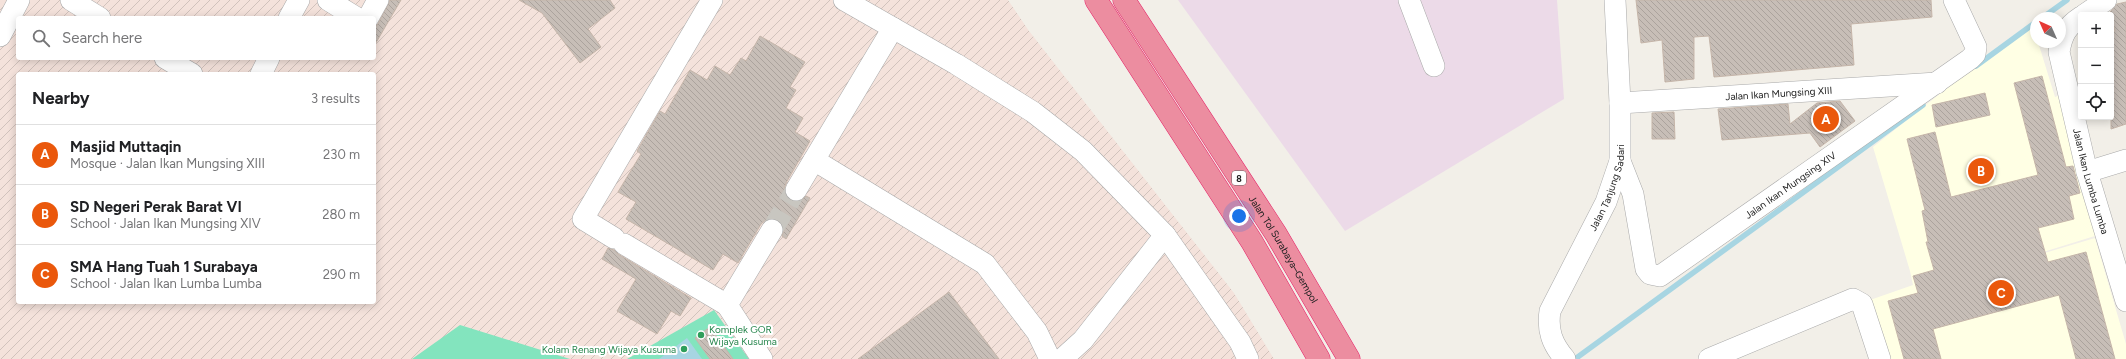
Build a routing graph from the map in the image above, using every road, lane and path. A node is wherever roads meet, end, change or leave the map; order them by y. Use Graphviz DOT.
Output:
graph roads {
  1 [pos="19,0"];
  2 [pos="71,0"];
  3 [pos="299,0"];
  4 [pos="328,0"];
  5 [pos="712,0"];
  6 [pos="844,0"];
  7 [pos="1096,0"];
  8 [pos="1124,0"];
  9 [pos="1408,0"];
  10 [pos="1615,0"];
  11 [pos="1954,0"];
  12 [pos="2106,0"];
  13 [pos="2088,12"];
  14 [pos="97,16"];
  15 [pos="290,16"];
  16 [pos="354,16"];
  17 [pos="2078,19"];
  18 [pos="893,28"];
  19 [pos="0,36"];
  20 [pos="169,60"];
  21 [pos="268,60"];
  22 [pos="1434,66"];
  23 [pos="189,72"];
  24 [pos="262,72"];
  25 [pos="1938,83"];
  26 [pos="1620,104"];
  27 [pos="814,160"];
  28 [pos="2126,160"];
  29 [pos="1620,161"];
  30 [pos="2088,172"];
  31 [pos="796,190"];
  32 [pos="772,230"];
  33 [pos="1165,235"];
  34 [pos="2126,301"];
  35 [pos="727,305"];
  36 [pos="1563,357"];
  37 [pos="762,359"];
  38 [pos="1050,359"];
  39 [pos="1062,359"];
  40 [pos="1248,359"];
  41 [pos="1319,359"];
  42 [pos="1349,359"];
  43 [pos="1710,359"];
  44 [pos="1880,359"];
  1 -- 19 [label="street"];
  2 -- 14 [label="street"];
  3 -- 15 [label="street"];
  4 -- 16 [label="street"];
  5 -- 35 [label="street"];
  6 -- 18 [label="street"];
  7 -- 41 [label="highway, 8"];
  8 -- 42 [label="highway, Jalan Tol Surabaya–Gempol / 8"];
  9 -- 22 [label="street"];
  10 -- 26 [label="street, Jalan Tanjung Sadari"];
  11 -- 25 [label="street, Jalan Ikan Mungsing XIV"];
  12 -- 13 [label="street"];
  17 -- 30 [label="street, Jalan Ikan Lumba Lumba"];
  18 -- 27 [label="street"];
  18 -- 33 [label="street"];
  20 -- 23 [label="street"];
  21 -- 24 [label="street"];
  25 -- 26 [label="street, Jalan Ikan Mungsing XIII"];
  25 -- 29 [label="street, Jalan Ikan Mungsing XIV"];
  26 -- 29 [label="street, Jalan Tanjung Sadari"];
  27 -- 31 [label="street"];
  27 -- 38 [label="street"];
  28 -- 30 [label="street"];
  29 -- 36 [label="street, Jalan Tanjung Sadari"];
  30 -- 34 [label="street, Jalan Ikan Lumba Lumba"];
  32 -- 35 [label="street"];
  33 -- 39 [label="street"];
  33 -- 40 [label="street"];
  35 -- 37 [label="street"];
  43 -- 44 [label="street"];
}
